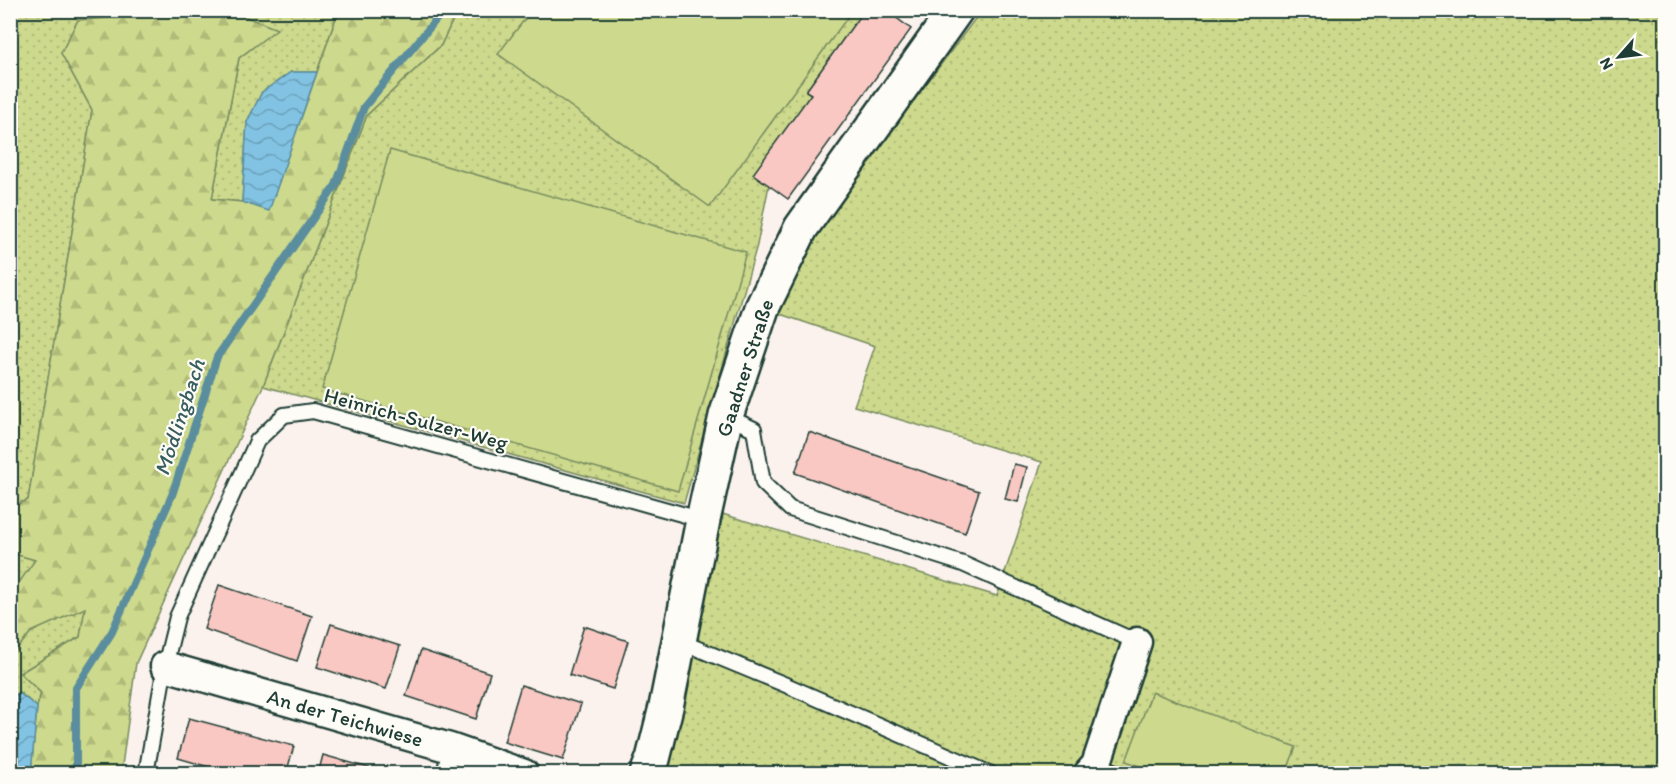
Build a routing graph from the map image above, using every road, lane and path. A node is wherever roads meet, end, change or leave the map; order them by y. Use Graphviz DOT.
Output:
graph roads {
  1 [pos="956,10"];
  2 [pos="726,416"];
  3 [pos="703,520"];
  4 [pos="679,641"];
  5 [pos="1137,642"];
  6 [pos="165,666"];
  7 [pos="447,761"];
  8 [pos="1092,769"];
  9 [pos="146,774"];
  10 [pos="525,774"];
  11 [pos="647,774"];
  12 [pos="991,774"];
  13 [pos="1123,774"];
  1 -- 2 [label="street, Gaadner Straße"];
  2 -- 3 [label="street, Gaadner Straße"];
  2 -- 5 [label="lane"];
  3 -- 4 [label="street, Gaadner Straße"];
  3 -- 6 [label="lane, Heinrich-Sulzer-Weg"];
  4 -- 11 [label="street, Gaadner Straße"];
  4 -- 12 [label="lane"];
  5 -- 8 [label="street"];
  6 -- 7 [label="street, An der Teichwiese"];
  6 -- 9 [label="lane, Heinrich-Sulzer-Weg"];
  7 -- 10 [label="street, An der Teichwiese"];
  8 -- 13 [label="lane"];
}
